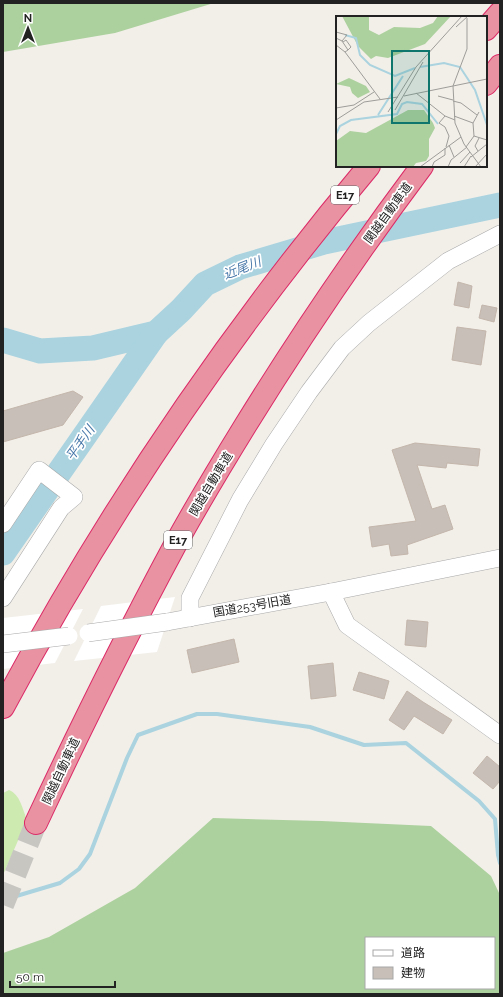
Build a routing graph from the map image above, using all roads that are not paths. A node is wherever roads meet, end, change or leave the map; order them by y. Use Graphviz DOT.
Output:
graph roads {
  1 [pos="500,13"];
  2 [pos="487,28"];
  3 [pos="500,66"];
  4 [pos="487,83"];
  5 [pos="368,167"];
  6 [pos="421,167"];
  7 [pos="500,234"];
  8 [pos="3,524"];
  9 [pos="500,558"];
  10 [pos="331,592"];
  11 [pos="3,598"];
  12 [pos="190,618"];
  13 [pos="3,644"];
  14 [pos="3,706"];
  15 [pos="500,735"];
  16 [pos="36,823"];
  1 -- 2 [label="highway"];
  3 -- 4 [label="highway"];
  5 -- 14 [label="highway, E17"];
  6 -- 16 [label="highway, 関越自動車道 / E17"];
  7 -- 12 [label="street"];
  8 -- 11 [label="street"];
  9 -- 10 [label="street, 国道253号旧道"];
  10 -- 12 [label="street, 国道253号旧道"];
  10 -- 15 [label="street"];
  12 -- 13 [label="street, 国道253号旧道, bridge"];
}
